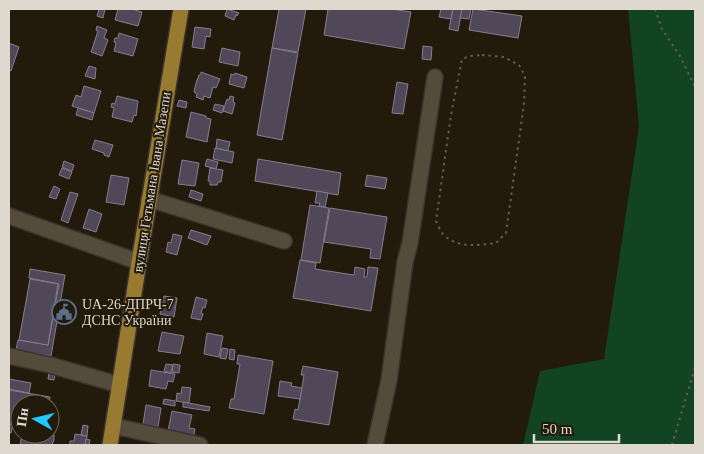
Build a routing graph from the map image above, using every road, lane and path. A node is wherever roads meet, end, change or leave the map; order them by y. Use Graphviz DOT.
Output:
graph roads {
  1 [pos="181,9"];
  2 [pos="655,9"];
  3 [pos="435,77"];
  4 [pos="695,87"];
  5 [pos="149,199"];
  6 [pos="9,216"];
  7 [pos="436,221"];
  8 [pos="284,240"];
  9 [pos="139,262"];
  10 [pos="9,356"];
  11 [pos="695,367"];
  12 [pos="120,385"];
  13 [pos="114,426"];
  14 [pos="110,445"];
  15 [pos="200,445"];
  16 [pos="375,445"];
  17 [pos="672,445"];
  1 -- 5 [label="main road, вулиця Гетьмана Івана Мазепи"];
  2 -- 4 [label="path"];
  3 -- 16 [label="street"];
  5 -- 8 [label="street"];
  5 -- 9 [label="main road, вулиця Гетьмана Івана Мазепи"];
  6 -- 9 [label="street"];
  7 -- 7 [label="path"];
  9 -- 12 [label="main road, вулиця Гетьмана Івана Мазепи"];
  10 -- 12 [label="street"];
  11 -- 17 [label="path"];
  12 -- 13 [label="main road, вулиця Гетьмана Івана Мазепи"];
  13 -- 14 [label="main road, вулиця Гетьмана Івана Мазепи"];
  13 -- 15 [label="street"];
}
